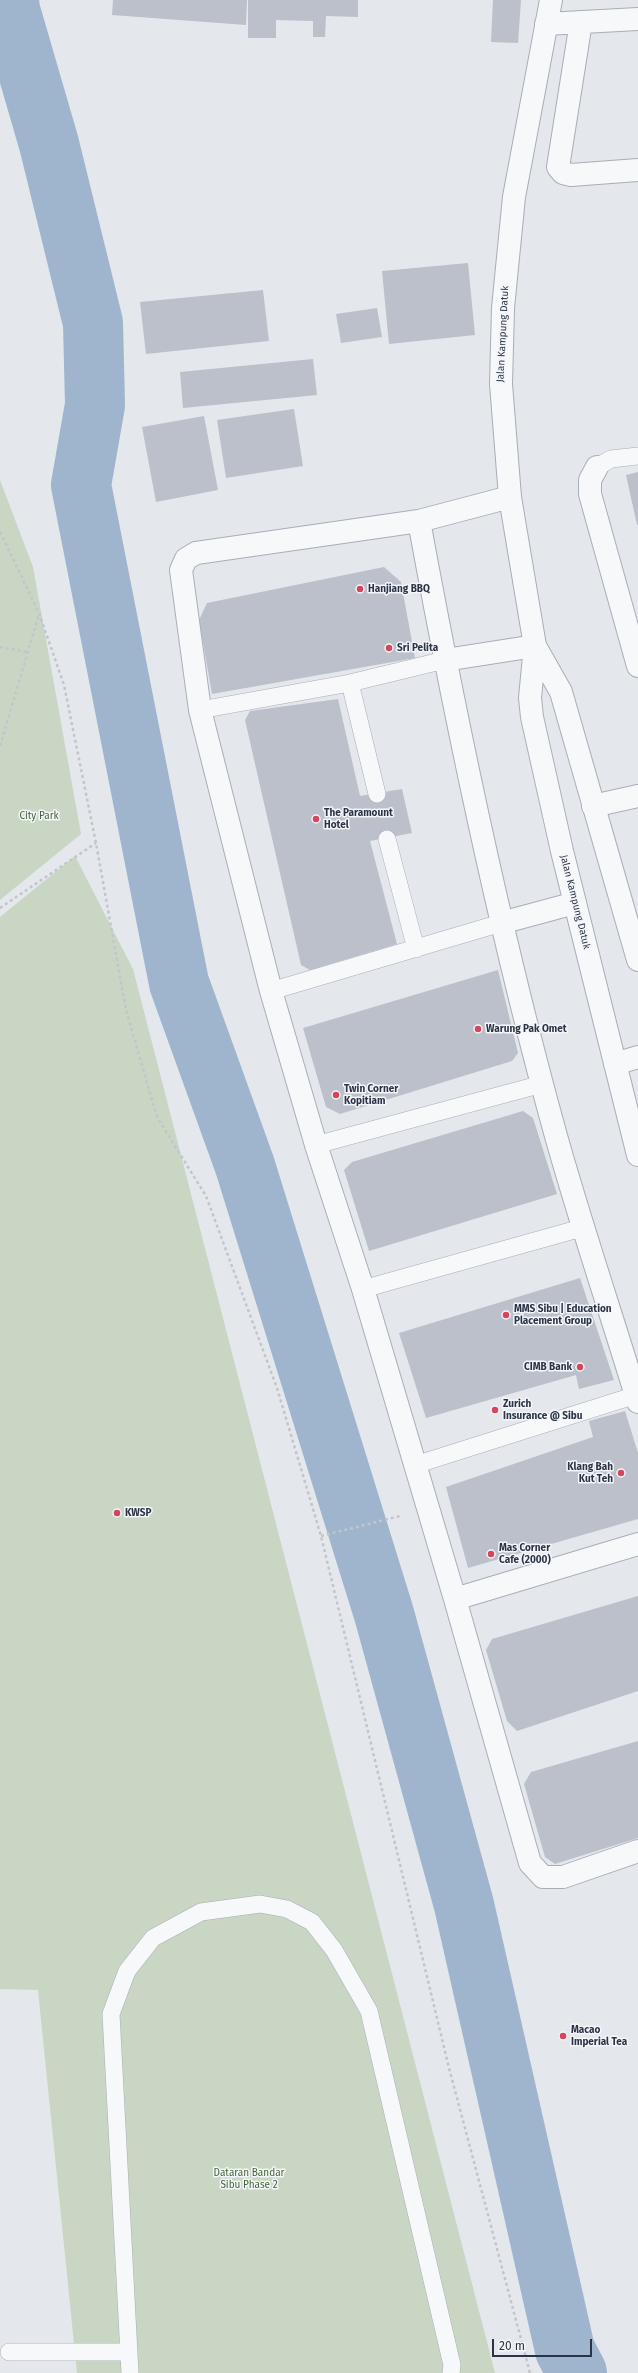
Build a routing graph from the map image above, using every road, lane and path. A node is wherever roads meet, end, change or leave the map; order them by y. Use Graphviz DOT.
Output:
graph roads {
  1 [pos="550,0"];
  2 [pos="638,19"];
  3 [pos="581,22"];
  4 [pos="546,24"];
  5 [pos="638,170"];
  6 [pos="638,456"];
  7 [pos="597,467"];
  8 [pos="510,497"];
  9 [pos="419,521"];
  10 [pos="0,532"];
  11 [pos="39,613"];
  12 [pos="535,646"];
  13 [pos="0,647"];
  14 [pos="27,652"];
  15 [pos="445,660"];
  16 [pos="638,666"];
  17 [pos="350,683"];
  18 [pos="200,710"];
  19 [pos="0,746"];
  20 [pos="377,794"];
  21 [pos="638,796"];
  22 [pos="593,806"];
  23 [pos="387,839"];
  24 [pos="96,843"];
  25 [pos="575,903"];
  26 [pos="0,908"];
  27 [pos="501,923"];
  28 [pos="416,949"];
  29 [pos="638,960"];
  30 [pos="271,991"];
  31 [pos="638,1057"];
  32 [pos="615,1064"];
  33 [pos="542,1084"];
  34 [pos="316,1145"];
  35 [pos="638,1155"];
  36 [pos="585,1227"];
  37 [pos="363,1289"];
  38 [pos="637,1397"];
  39 [pos="415,1465"];
  40 [pos="405,1514"];
  41 [pos="321,1536"];
  42 [pos="638,1544"];
  43 [pos="455,1599"];
  44 [pos="638,1851"];
  45 [pos="9,2352"];
  46 [pos="127,2352"];
  47 [pos="130,2373"];
  48 [pos="451,2373"];
  49 [pos="530,2373"];
  1 -- 4 [label="street, Jalan Kampung Datuk"];
  2 -- 3 [label="street"];
  3 -- 4 [label="street"];
  3 -- 5 [label="street"];
  4 -- 8 [label="street, Jalan Kampung Datuk"];
  6 -- 7 [label="lane"];
  7 -- 16 [label="street"];
  8 -- 9 [label="street"];
  8 -- 12 [label="street, Jalan Kampung Datuk"];
  9 -- 15 [label="street"];
  9 -- 18 [label="street"];
  10 -- 11 [label="path"];
  11 -- 14 [label="path"];
  11 -- 24 [label="path"];
  12 -- 15 [label="street"];
  12 -- 22 [label="street, Jalan Kampung Datuk"];
  12 -- 25 [label="street, Jalan Kampung Datuk"];
  13 -- 14 [label="path"];
  14 -- 19 [label="path"];
  15 -- 17 [label="lane"];
  15 -- 27 [label="street"];
  17 -- 18 [label="lane"];
  17 -- 20 [label="lane"];
  18 -- 30 [label="street"];
  21 -- 22 [label="street"];
  22 -- 29 [label="street, Jalan Kampung Datuk"];
  23 -- 28 [label="lane"];
  24 -- 26 [label="path"];
  24 -- 41 [label="path"];
  25 -- 27 [label="street"];
  25 -- 32 [label="street, Jalan Kampung Datuk"];
  27 -- 28 [label="lane"];
  27 -- 33 [label="street"];
  28 -- 30 [label="lane"];
  30 -- 34 [label="street"];
  31 -- 32 [label="street"];
  32 -- 35 [label="street, Jalan Kampung Datuk"];
  33 -- 34 [label="lane"];
  33 -- 36 [label="street"];
  34 -- 37 [label="street"];
  36 -- 37 [label="lane"];
  36 -- 38 [label="street"];
  37 -- 39 [label="street"];
  38 -- 39 [label="lane"];
  39 -- 43 [label="street"];
  40 -- 41 [label="path"];
  41 -- 49 [label="path"];
  42 -- 43 [label="street"];
  43 -- 44 [label="street"];
  45 -- 46 [label="lane"];
  46 -- 47 [label="lane"];
  46 -- 48 [label="lane"];
}
